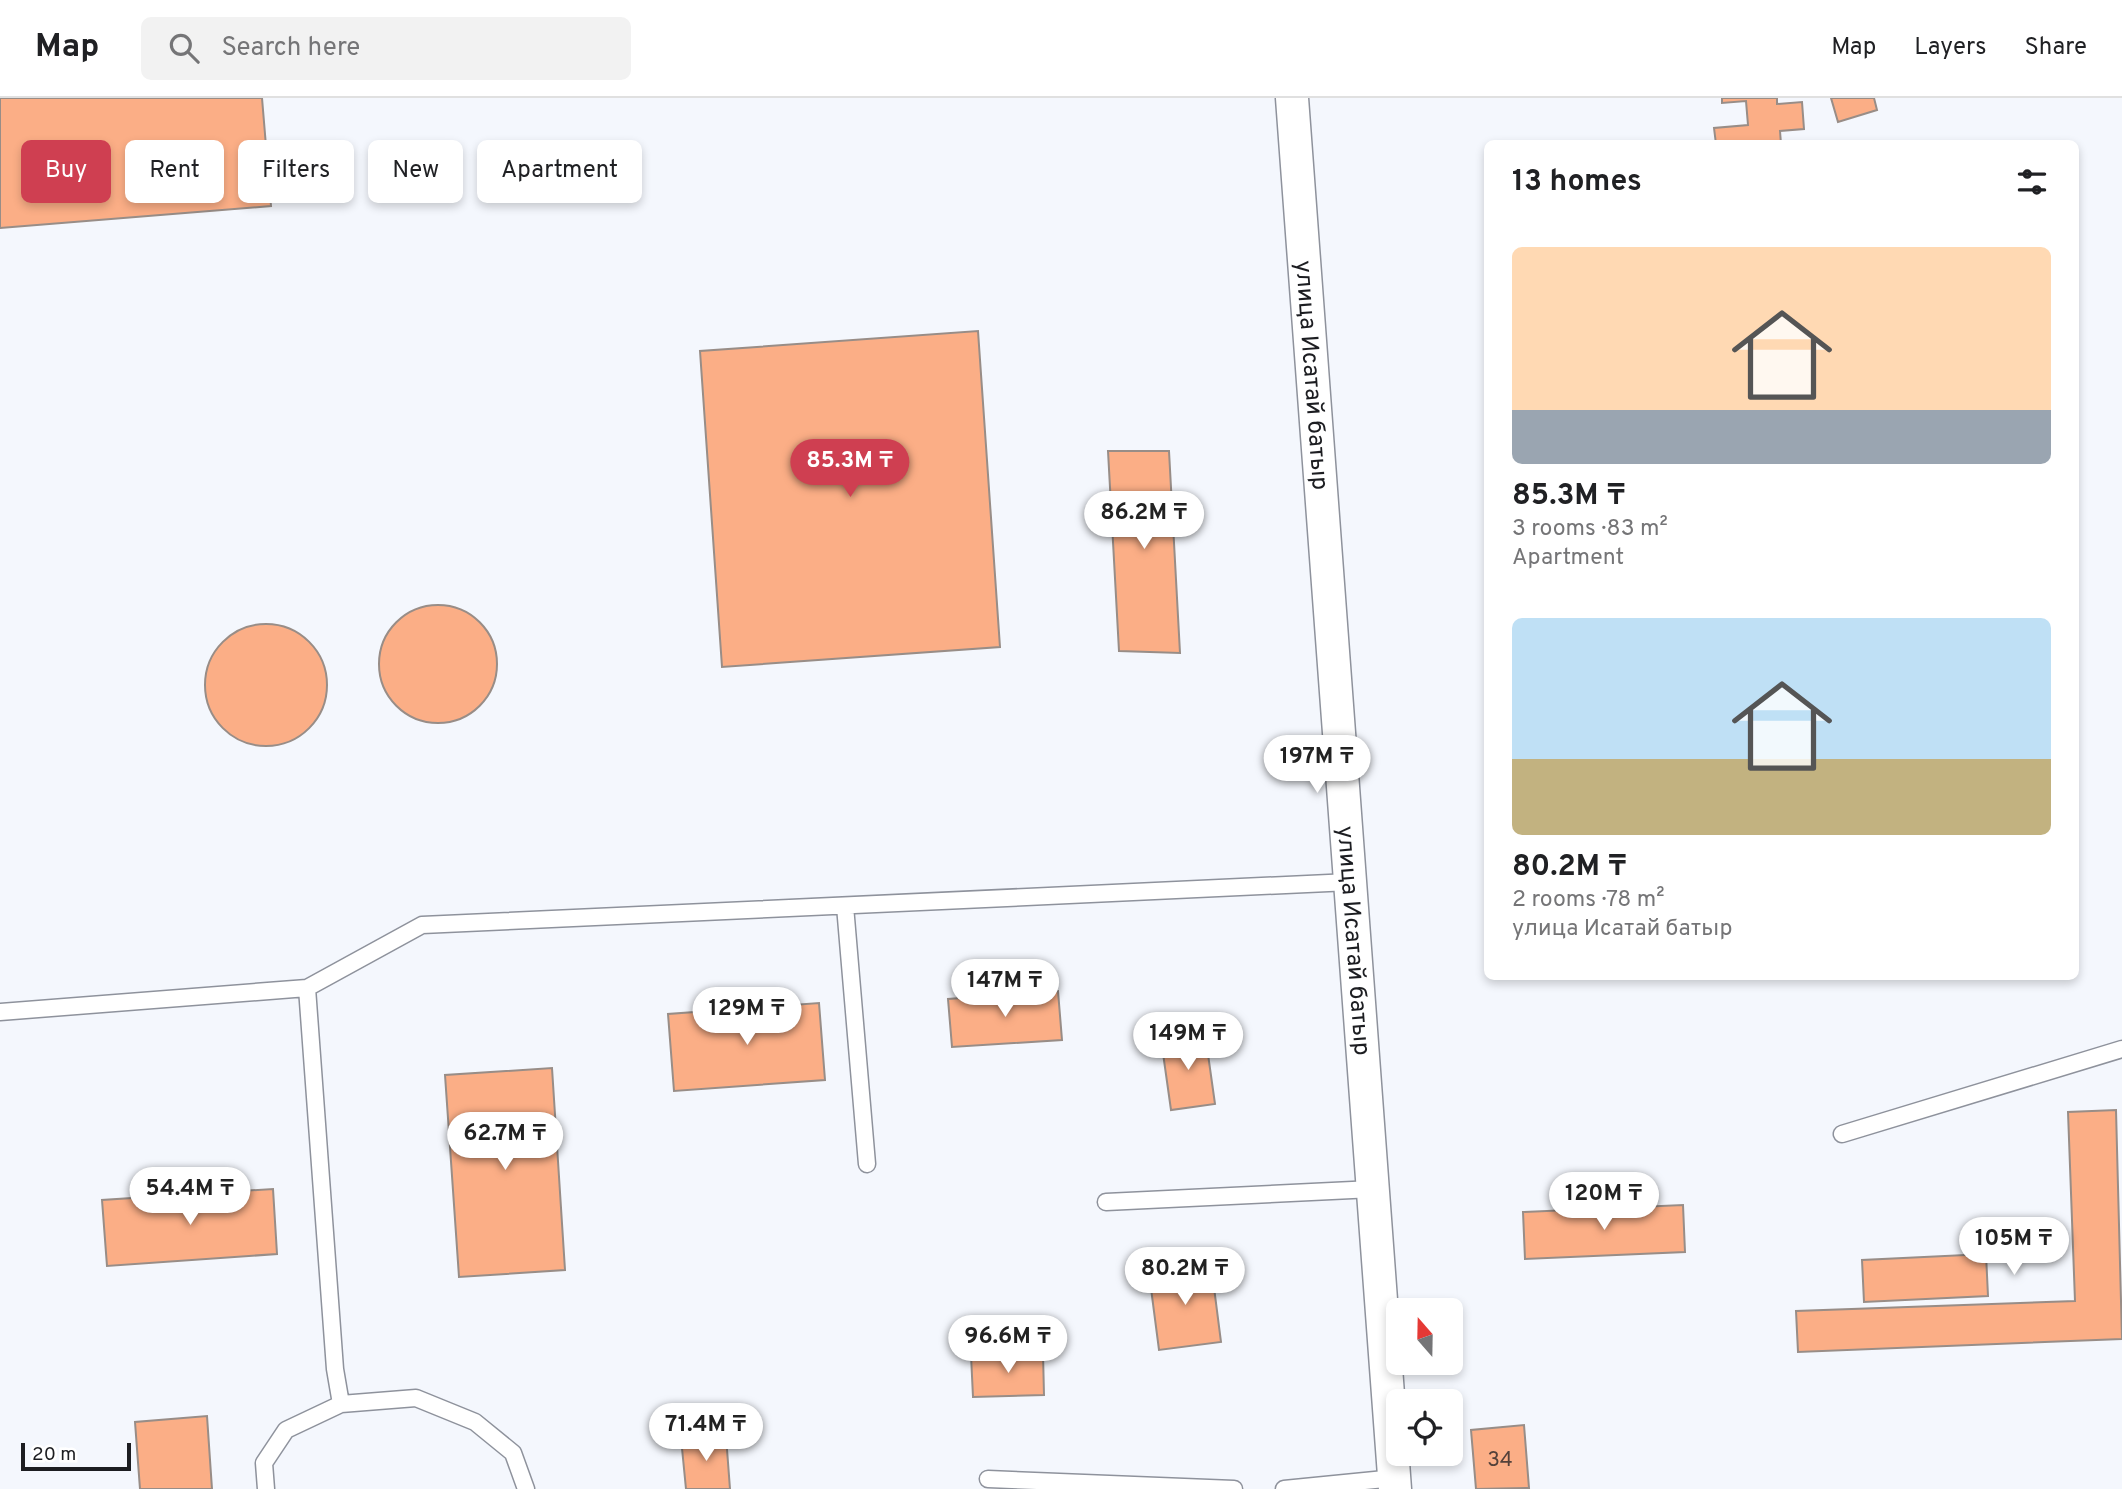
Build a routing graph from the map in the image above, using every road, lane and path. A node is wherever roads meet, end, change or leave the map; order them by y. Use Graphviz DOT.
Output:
graph roads {
  1 [pos="1292,98"];
  2 [pos="1350,882"];
  3 [pos="845,906"];
  4 [pos="307,988"];
  5 [pos="0,1012"];
  6 [pos="2122,1049"];
  7 [pos="1842,1134"];
  8 [pos="867,1164"];
  9 [pos="1373,1188"];
  10 [pos="1106,1202"];
  11 [pos="341,1404"];
  12 [pos="988,1479"];
  13 [pos="1395,1484"];
  14 [pos="266,1489"];
  15 [pos="526,1489"];
  16 [pos="1234,1489"];
  17 [pos="1284,1489"];
  1 -- 2 [label="street, улица Исатай батыр"];
  2 -- 3 [label="lane"];
  2 -- 9 [label="street, улица Исатай батыр"];
  3 -- 4 [label="lane"];
  3 -- 8 [label="lane"];
  4 -- 5 [label="lane"];
  4 -- 11 [label="lane"];
  6 -- 7 [label="lane"];
  9 -- 10 [label="lane"];
  9 -- 13 [label="street, улица Исатай батыр"];
  11 -- 14 [label="lane"];
  11 -- 15 [label="lane"];
  12 -- 16 [label="lane"];
  13 -- 17 [label="lane"];
}
